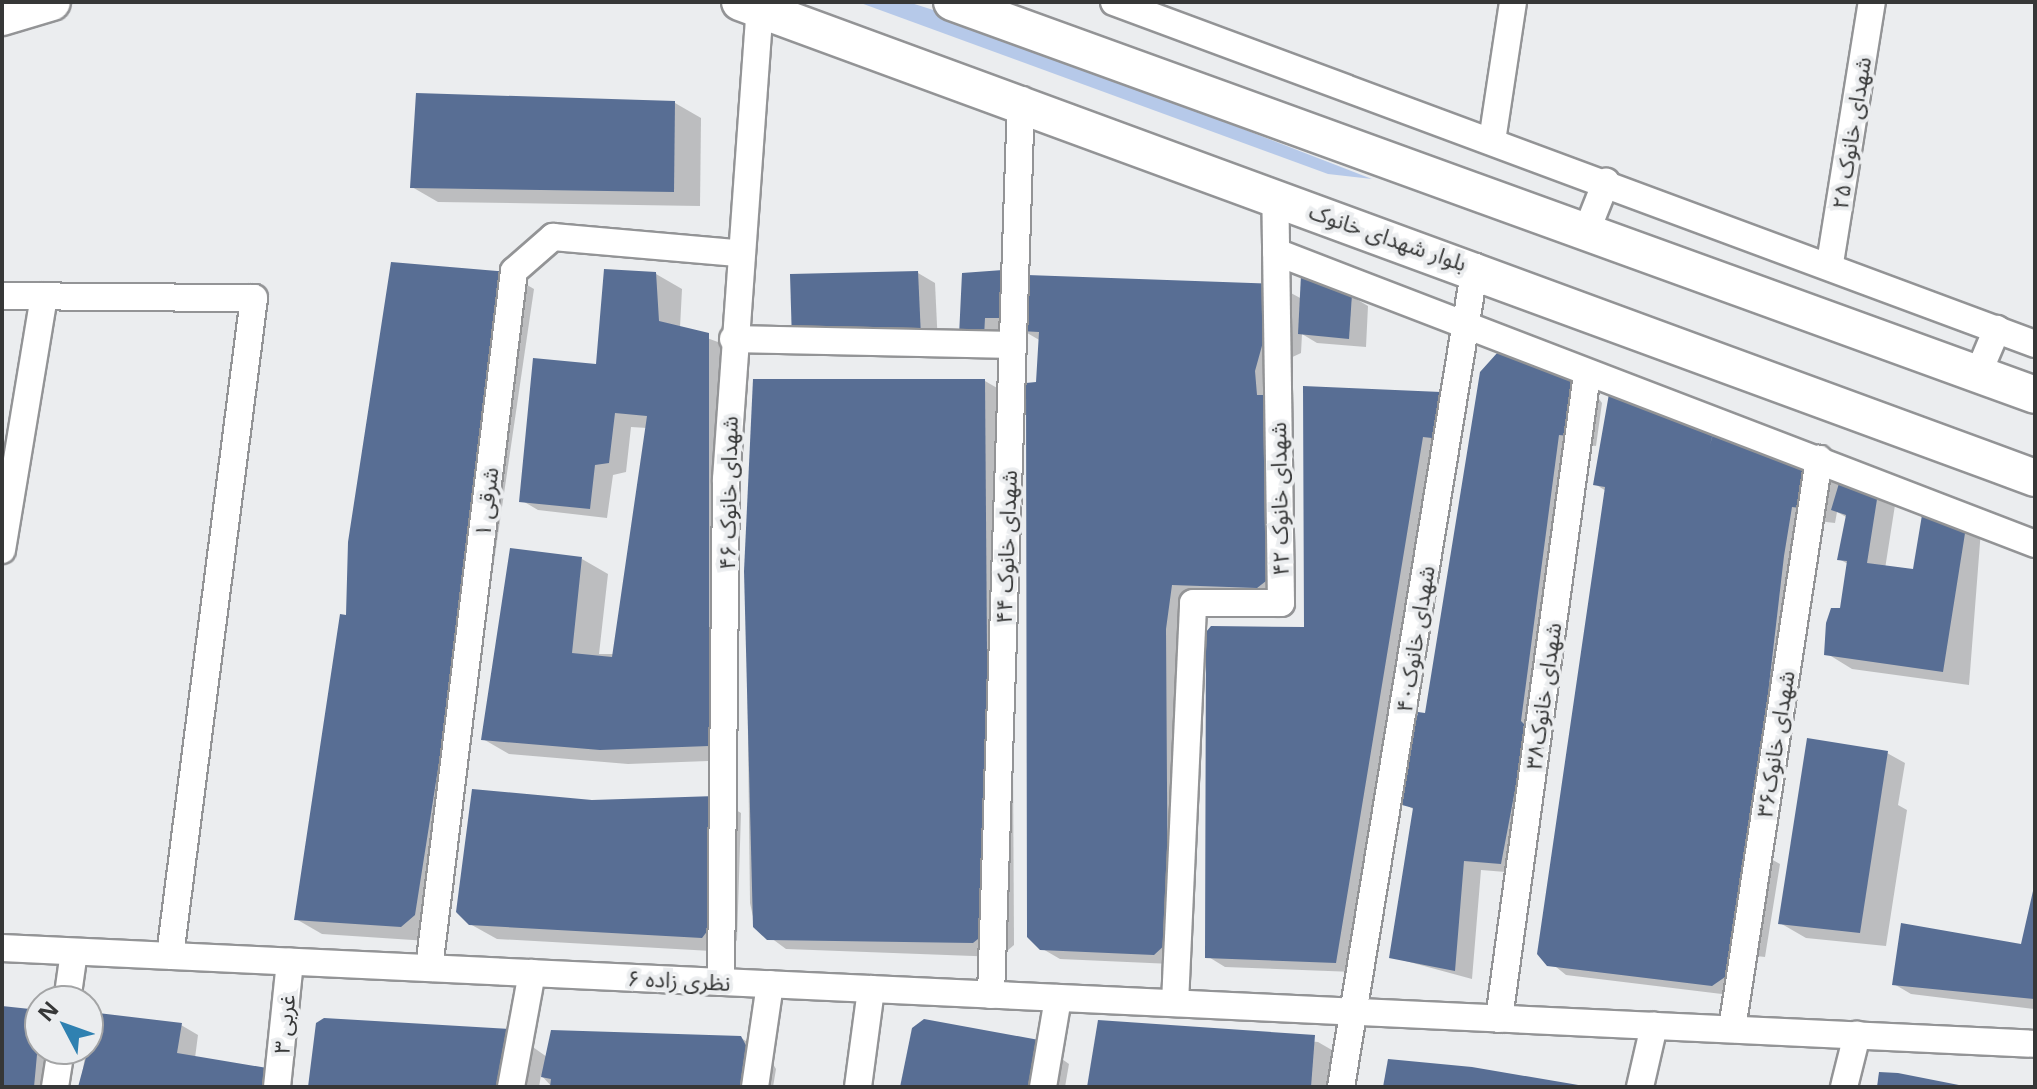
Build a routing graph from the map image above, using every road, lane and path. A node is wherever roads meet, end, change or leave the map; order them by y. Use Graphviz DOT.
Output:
graph roads {
  1 [pos="52,2"];
  2 [pos="952,2"];
  3 [pos="1114,2"];
  4 [pos="1513,2"];
  5 [pos="1872,2"];
  6 [pos="750,4"];
  7 [pos="2,17"];
  8 [pos="1021,100"];
  9 [pos="1492,141"];
  10 [pos="1606,182"];
  11 [pos="1275,196"];
  12 [pos="1587,230"];
  13 [pos="1276,252"];
  14 [pos="737,253"];
  15 [pos="1830,263"];
  16 [pos="1475,267"];
  17 [pos="2,296"];
  18 [pos="44,296"];
  19 [pos="1465,326"];
  20 [pos="1997,329"];
  21 [pos="733,339"];
  22 [pos="2035,344"];
  23 [pos="1013,345"];
  24 [pos="1587,374"];
  25 [pos="1978,374"];
  26 [pos="2035,395"];
  27 [pos="1819,459"];
  28 [pos="2035,478"];
  29 [pos="2035,544"];
  30 [pos="2,550"];
  31 [pos="2,948"];
  32 [pos="74,952"];
  33 [pos="170,956"];
  34 [pos="290,962"];
  35 [pos="429,968"];
  36 [pos="532,973"];
  37 [pos="721,982"];
  38 [pos="770,984"];
  39 [pos="69,985"];
  40 [pos="871,989"];
  41 [pos="991,995"];
  42 [pos="1058,998"];
  43 [pos="1175,1003"];
  44 [pos="1356,1012"];
  45 [pos="1499,1019"];
  46 [pos="1654,1026"];
  47 [pos="1732,1029"];
  48 [pos="1857,1035"];
  49 [pos="2035,1044"];
  50 [pos="58,1065"];
  51 [pos="55,1087"];
  52 [pos="277,1087"];
  53 [pos="511,1087"];
  54 [pos="755,1087"];
  55 [pos="858,1087"];
  56 [pos="1043,1087"];
  57 [pos="1341,1087"];
  58 [pos="1640,1087"];
  59 [pos="1844,1087"];
  1 -- 7 [label="main road"];
  2 -- 12 [label="main road"];
  3 -- 9 [label="street"];
  4 -- 9 [label="street"];
  5 -- 15 [label="street, شهدای خانوک ۲۵"];
  6 -- 8 [label="main road, بلوار شهدای خانوک"];
  6 -- 14 [label="street, ۴۶ شهدای خانوک"];
  8 -- 11 [label="main road, بلوار شهدای خانوک"];
  8 -- 23 [label="street, ۴۴ شهدای خانوک"];
  9 -- 10 [label="street"];
  10 -- 12 [label="street"];
  10 -- 15 [label="street"];
  11 -- 13 [label="street, شهدای خانوک ۴۲"];
  11 -- 16 [label="main road, بلوار شهدای خانوک"];
  12 -- 25 [label="main road"];
  13 -- 19 [label="street"];
  13 -- 43 [label="street, شهدای خانوک ۴۲"];
  14 -- 21 [label="street, ۴۶ شهدای خانوک"];
  14 -- 35 [label="street, شرقی ۱"];
  15 -- 20 [label="street"];
  16 -- 19 [label="street, شهدای خانوک۴۰"];
  16 -- 28 [label="main road, بلوار شهدای خانوک"];
  17 -- 18 [label="street"];
  18 -- 30 [label="street"];
  18 -- 33 [label="street"];
  19 -- 24 [label="street"];
  19 -- 44 [label="street, شهدای خانوک۴۰"];
  20 -- 22 [label="street"];
  20 -- 25 [label="street"];
  21 -- 23 [label="street"];
  21 -- 37 [label="street, ۴۶ شهدای خانوک"];
  23 -- 41 [label="street, ۴۴ شهدای خانوک"];
  24 -- 27 [label="street"];
  24 -- 45 [label="street, شهدای خانوک۳۸"];
  25 -- 26 [label="main road"];
  27 -- 29 [label="street"];
  27 -- 47 [label="street, شهدای خانوک۳۶"];
  31 -- 32 [label="street, نظری زاده ۶"];
  32 -- 33 [label="street, نظری زاده ۶"];
  32 -- 39 [label="street"];
  33 -- 34 [label="street, نظری زاده ۶"];
  34 -- 35 [label="street, نظری زاده ۶"];
  34 -- 52 [label="street, ۳ غربی"];
  35 -- 36 [label="street, نظری زاده ۶"];
  36 -- 37 [label="street, نظری زاده ۶"];
  36 -- 53 [label="street"];
  37 -- 38 [label="street, نظری زاده ۶"];
  38 -- 40 [label="street, نظری زاده ۶"];
  38 -- 54 [label="street"];
  40 -- 41 [label="street, نظری زاده ۶"];
  40 -- 55 [label="street"];
  41 -- 42 [label="street, نظری زاده ۶"];
  42 -- 43 [label="street, نظری زاده ۶"];
  42 -- 56 [label="street"];
  43 -- 44 [label="street, نظری زاده ۶"];
  44 -- 45 [label="street, نظری زاده ۶"];
  44 -- 57 [label="street, شهدای خانوک۴۰"];
  45 -- 46 [label="street, نظری زاده ۶"];
  46 -- 47 [label="street, نظری زاده ۶"];
  46 -- 58 [label="street"];
  47 -- 48 [label="street, نظری زاده ۶"];
  48 -- 49 [label="street, نظری زاده ۶"];
  48 -- 59 [label="street"];
  50 -- 51 [label="street"];
}
